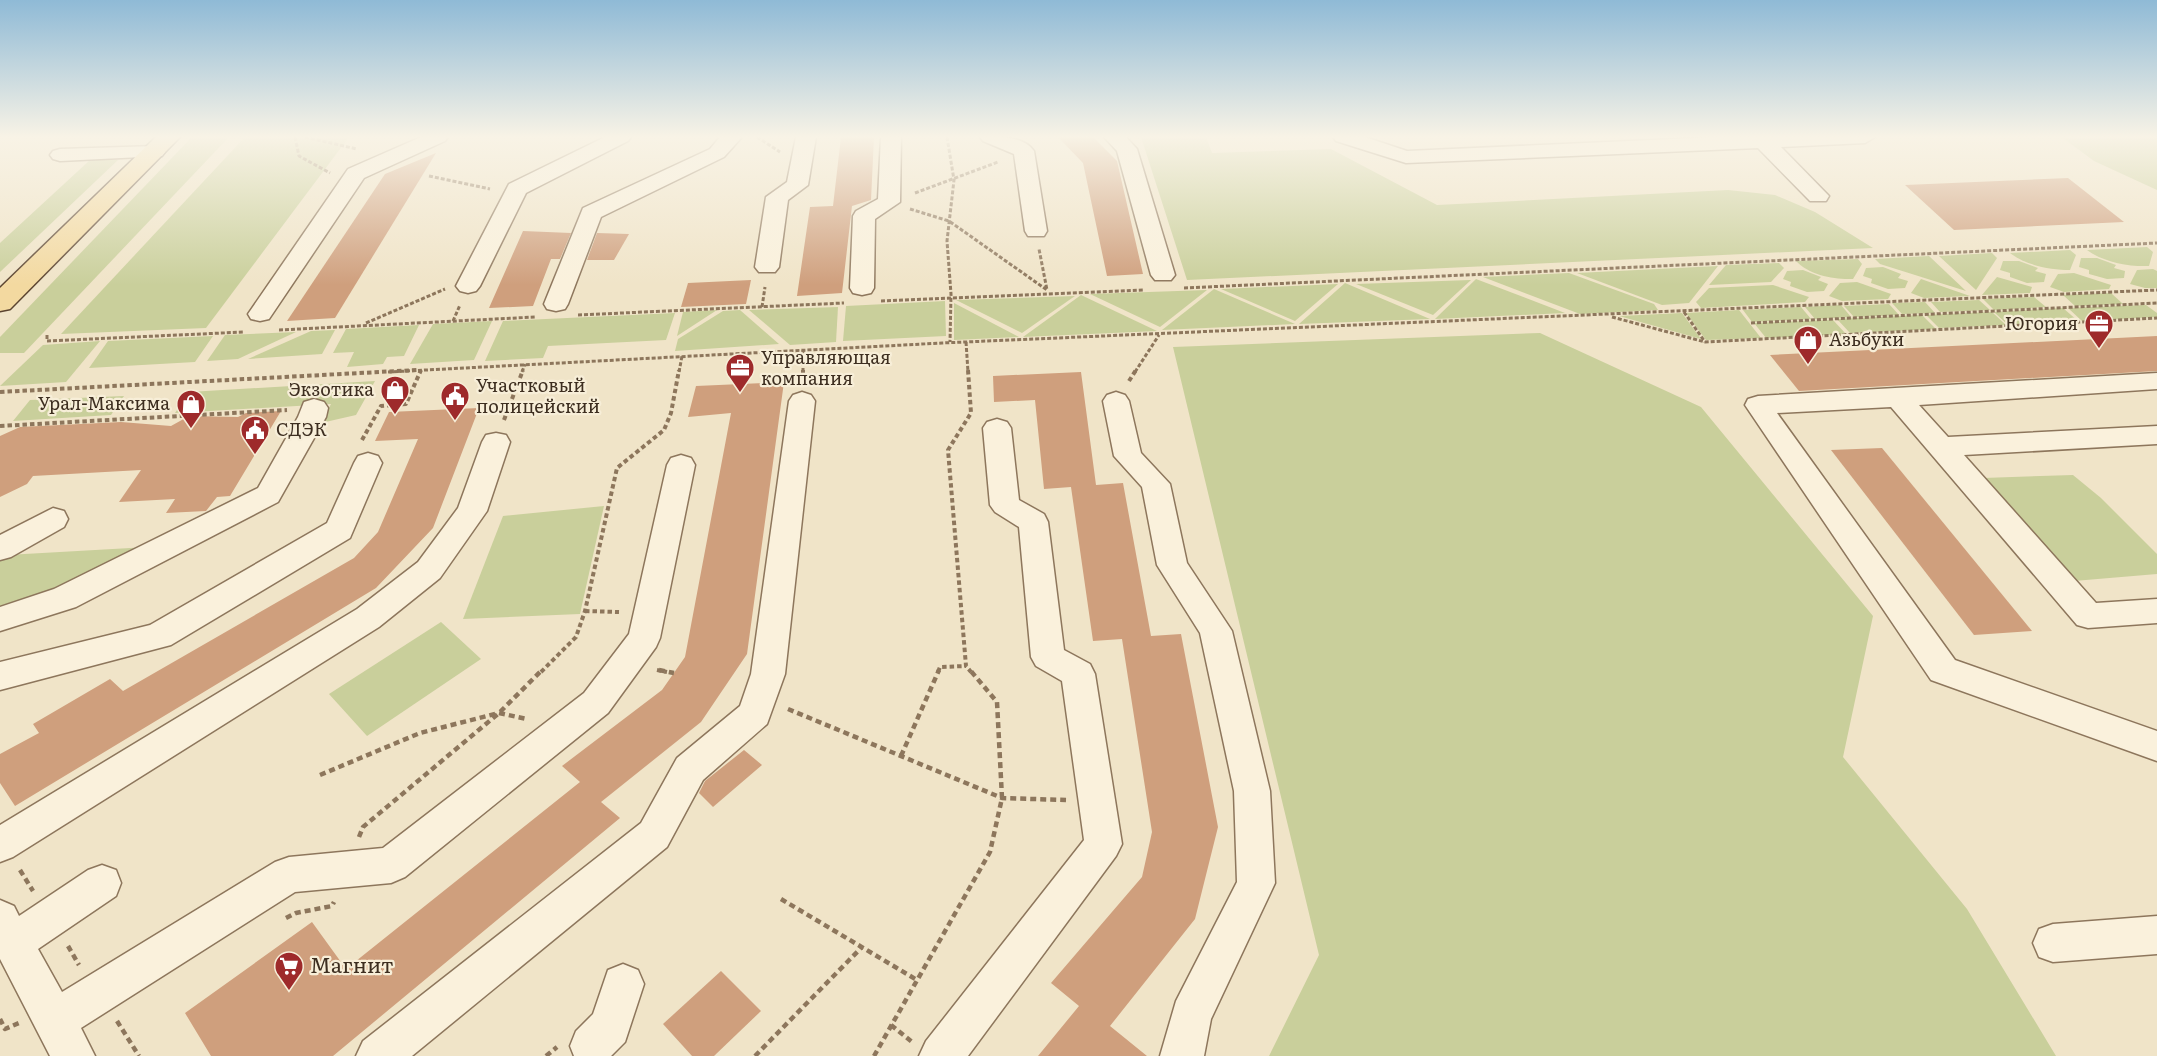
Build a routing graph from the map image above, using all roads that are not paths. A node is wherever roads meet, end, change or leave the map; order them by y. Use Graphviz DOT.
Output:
graph roads {
  1 [pos="120,186"];
  2 [pos="348,186"];
  3 [pos="522,186"];
  4 [pos="647,186"];
  5 [pos="795,186"];
  6 [pos="889,186"];
  7 [pos="1029,186"];
  8 [pos="1140,186"];
  9 [pos="1808,186"];
  10 [pos="1818,196"];
  11 [pos="1036,231"];
  12 [pos="767,267"];
  13 [pos="470,282"];
  14 [pos="1171,282"];
  15 [pos="862,297"];
  16 [pos="0,303"];
  17 [pos="556,312"];
  18 [pos="259,325"];
  19 [pos="2157,381"];
  20 [pos="1898,398"];
  21 [pos="802,401"];
  22 [pos="1116,401"];
  23 [pos="314,408"];
  24 [pos="997,428"];
  25 [pos="2157,435"];
  26 [pos="496,442"];
  27 [pos="1941,447"];
  28 [pos="368,464"];
  29 [pos="681,465"];
  30 [pos="53,519"];
  31 [pos="0,549"];
  32 [pos="2157,610"];
  33 [pos="0,619"];
  34 [pos="0,676"];
  35 [pos="2157,746"];
  36 [pos="0,845"];
  37 [pos="102,883"];
  38 [pos="7,931"];
  39 [pos="2157,935"];
  40 [pos="2053,943"];
  41 [pos="623,984"];
  42 [pos="54,1021"];
  43 [pos="590,1053"];
  44 [pos="73,1056"];
  45 [pos="378,1056"];
  46 [pos="941,1056"];
  47 [pos="1182,1056"];
  1 -- 16 [label="main road"];
  2 -- 18 [label="street"];
  3 -- 13 [label="street"];
  4 -- 17 [label="street"];
  5 -- 12 [label="street"];
  6 -- 15 [label="street"];
  7 -- 11 [label="street"];
  8 -- 14 [label="street"];
  9 -- 10 [label="street"];
  19 -- 20 [label="street"];
  20 -- 27 [label="street"];
  20 -- 35 [label="street"];
  21 -- 45 [label="street"];
  22 -- 47 [label="street"];
  23 -- 33 [label="street"];
  24 -- 46 [label="street"];
  25 -- 27 [label="street"];
  26 -- 36 [label="street"];
  27 -- 32 [label="street"];
  28 -- 34 [label="street"];
  29 -- 42 [label="street"];
  30 -- 31 [label="street"];
  37 -- 38 [label="street"];
  38 -- 42 [label="street"];
  39 -- 40 [label="street"];
  41 -- 43 [label="street"];
  42 -- 44 [label="street"];
}
